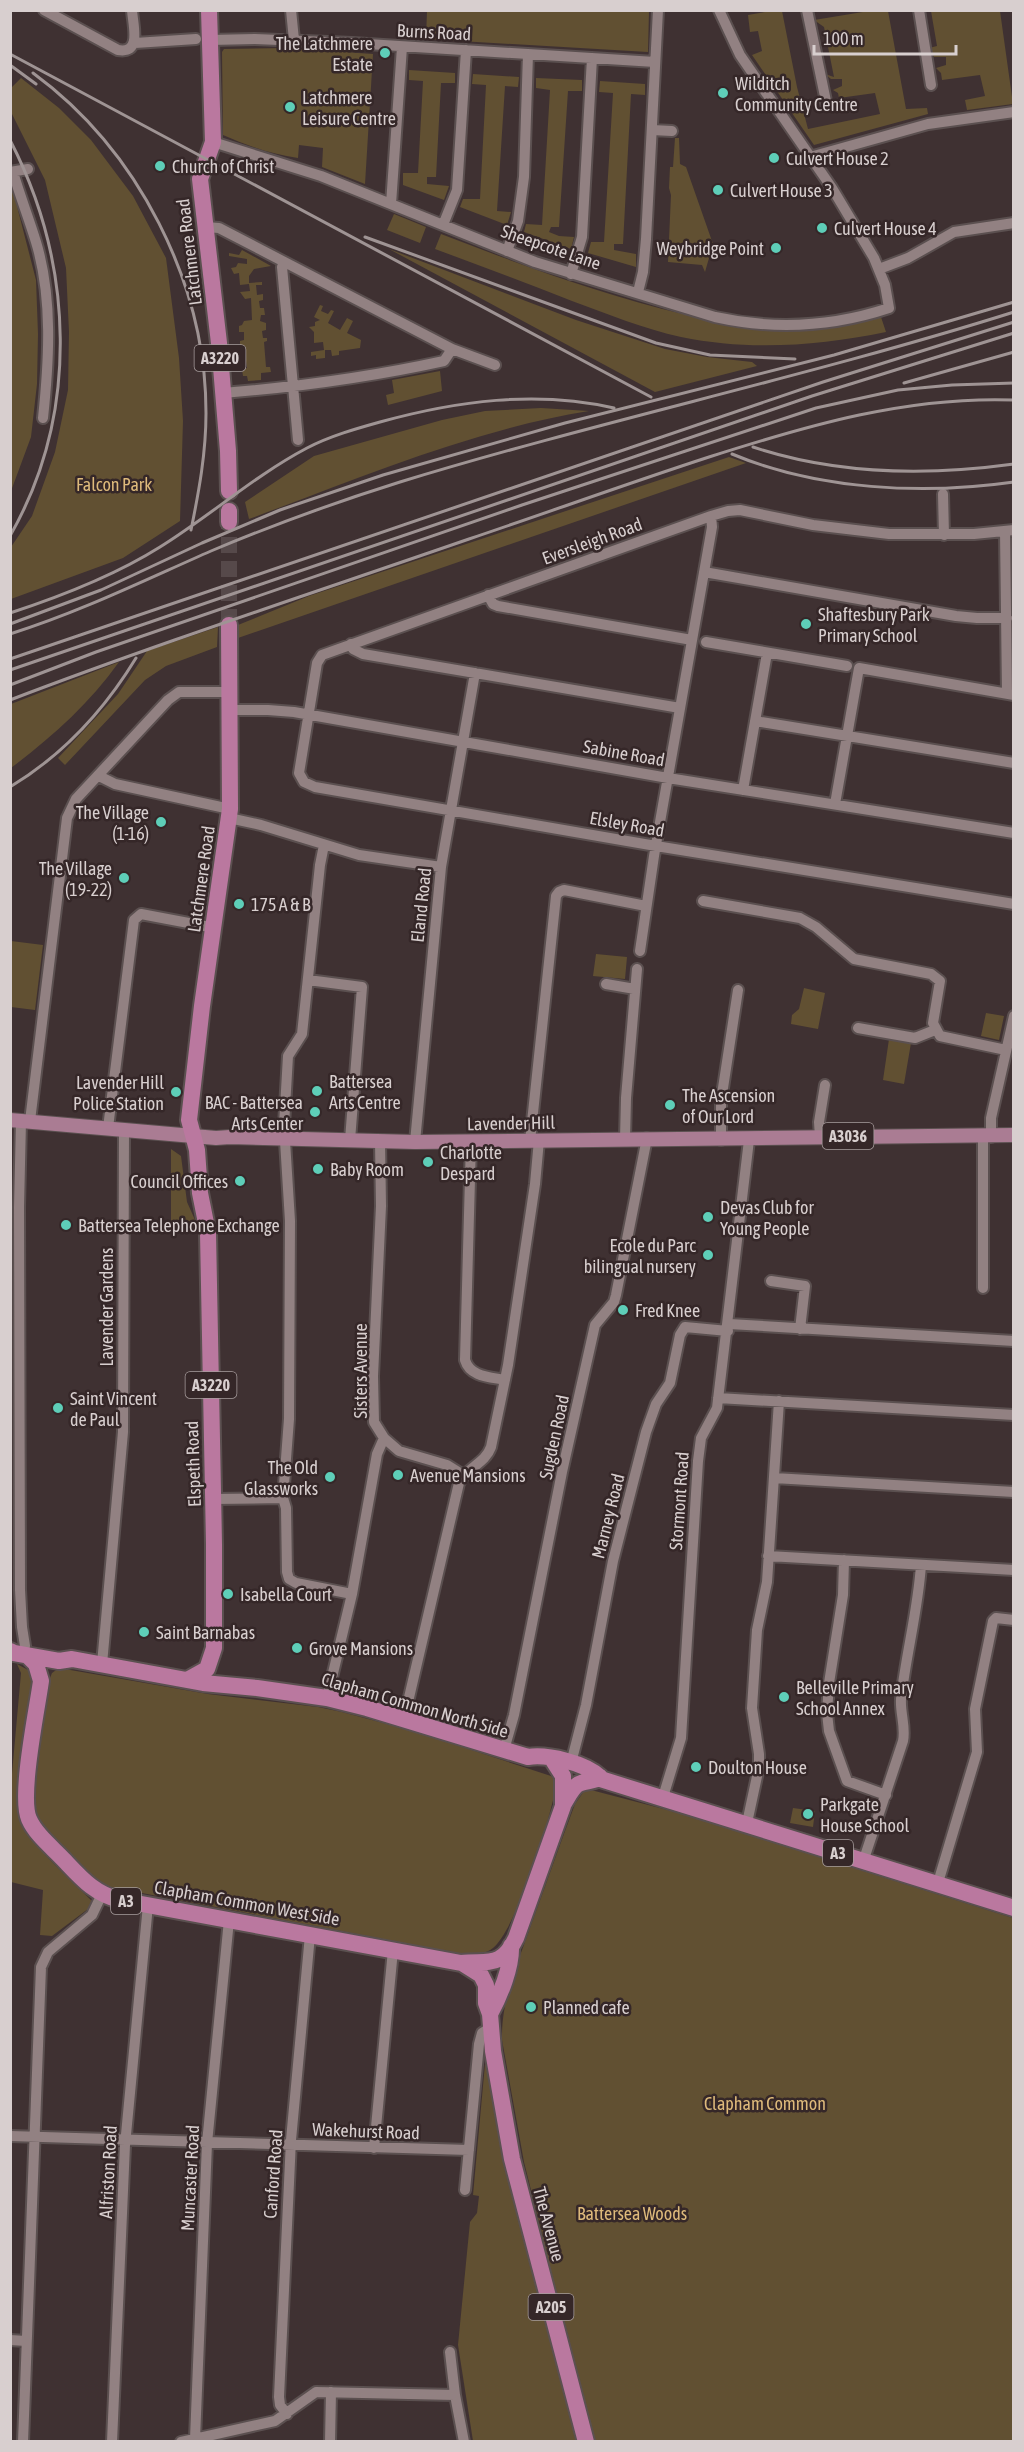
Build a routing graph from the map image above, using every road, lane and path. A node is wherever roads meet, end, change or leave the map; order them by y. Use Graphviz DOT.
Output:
graph roads {
  1 [pos="132,10"];
  2 [pos="209,10"];
  3 [pos="291,10"];
  4 [pos="658,10"];
  5 [pos="719,10"];
  6 [pos="807,10"];
  7 [pos="919,10"];
  8 [pos="48,11"];
  9 [pos="203,39"];
  10 [pos="294,40"];
  11 [pos="134,45"];
  12 [pos="402,46"];
  13 [pos="466,50"];
  14 [pos="528,54"];
  15 [pos="592,58"];
  16 [pos="655,62"];
  17 [pos="930,85"];
  18 [pos="827,106"];
  19 [pos="1014,112"];
  20 [pos="652,130"];
  21 [pos="672,131"];
  22 [pos="213,142"];
  23 [pos="810,157"];
  24 [pos="28,169"];
  25 [pos="12,172"];
  26 [pos="391,204"];
  27 [pos="1014,223"];
  28 [pos="443,225"];
  29 [pos="205,227"];
  30 [pos="507,251"];
  31 [pos="284,262"];
  32 [pos="879,269"];
  33 [pos="571,274"];
  34 [pos="638,292"];
  35 [pos="452,349"];
  36 [pos="495,365"];
  37 [pos="293,387"];
  38 [pos="223,393"];
  39 [pos="43,418"];
  40 [pos="298,440"];
  41 [pos="229,491"];
  42 [pos="943,495"];
  43 [pos="711,516"];
  44 [pos="1010,530"];
  45 [pos="944,535"];
  46 [pos="704,572"];
  47 [pos="488,595"];
  48 [pos="1007,618"];
  49 [pos="229,625"];
  50 [pos="692,640"];
  51 [pos="706,642"];
  52 [pos="351,644"];
  53 [pos="767,653"];
  54 [pos="847,666"];
  55 [pos="475,673"];
  56 [pos="229,692"];
  57 [pos="1010,694"];
  58 [pos="680,708"];
  59 [pos="230,710"];
  60 [pos="307,715"];
  61 [pos="755,722"];
  62 [pos="847,736"];
  63 [pos="463,742"];
  64 [pos="1014,763"];
  65 [pos="99,776"];
  66 [pos="668,777"];
  67 [pos="743,790"];
  68 [pos="835,804"];
  69 [pos="451,810"];
  70 [pos="229,813"];
  71 [pos="1014,833"];
  72 [pos="324,845"];
  73 [pos="656,846"];
  74 [pos="441,867"];
  75 [pos="703,901"];
  76 [pos="1014,904"];
  77 [pos="646,906"];
  78 [pos="215,928"];
  79 [pos="640,951"];
  80 [pos="637,969"];
  81 [pos="308,980"];
  82 [pos="606,984"];
  83 [pos="635,989"];
  84 [pos="738,990"];
  85 [pos="1014,1016"];
  86 [pos="858,1028"];
  87 [pos="935,1030"];
  88 [pos="1006,1050"];
  89 [pos="825,1085"];
  90 [pos="20,1121"];
  91 [pos="108,1128"];
  92 [pos="124,1130"];
  93 [pos="194,1136"];
  94 [pos="1014,1136"];
  95 [pos="820,1137"];
  96 [pos="987,1137"];
  97 [pos="647,1138"];
  98 [pos="625,1139"];
  99 [pos="284,1140"];
  100 [pos="350,1140"];
  101 [pos="535,1140"];
  102 [pos="721,1140"];
  103 [pos="749,1140"];
  104 [pos="380,1141"];
  105 [pos="415,1142"];
  106 [pos="471,1142"];
  107 [pos="771,1281"];
  108 [pos="983,1288"];
  109 [pos="728,1328"];
  110 [pos="800,1329"];
  111 [pos="1014,1341"];
  112 [pos="505,1380"];
  113 [pos="718,1398"];
  114 [pos="779,1401"];
  115 [pos="1014,1415"];
  116 [pos="384,1438"];
  117 [pos="463,1475"];
  118 [pos="774,1478"];
  119 [pos="1014,1492"];
  120 [pos="283,1498"];
  121 [pos="213,1499"];
  122 [pos="768,1556"];
  123 [pos="844,1560"];
  124 [pos="921,1565"];
  125 [pos="1014,1570"];
  126 [pos="352,1594"];
  127 [pos="1014,1620"];
  128 [pos="214,1648"];
  129 [pos="19,1650"];
  130 [pos="59,1655"];
  131 [pos="102,1664"];
  132 [pos="189,1680"];
  133 [pos="41,1681"];
  134 [pos="233,1685"];
  135 [pos="327,1698"];
  136 [pos="404,1719"];
  137 [pos="504,1750"];
  138 [pos="561,1764"];
  139 [pos="600,1777"];
  140 [pos="886,1795"];
  141 [pos="663,1797"];
  142 [pos="563,1806"];
  143 [pos="747,1823"];
  144 [pos="863,1862"];
  145 [pos="937,1886"];
  146 [pos="102,1894"];
  147 [pos="148,1905"];
  148 [pos="1013,1905"];
  149 [pos="229,1920"];
  150 [pos="310,1935"];
  151 [pos="511,1946"];
  152 [pos="393,1950"];
  153 [pos="461,1963"];
  154 [pos="490,2021"];
  155 [pos="10,2136"];
  156 [pos="33,2137"];
  157 [pos="125,2140"];
  158 [pos="207,2143"];
  159 [pos="291,2145"];
  160 [pos="374,2148"];
  161 [pos="469,2150"];
  162 [pos="465,2190"];
  163 [pos="10,2340"];
  164 [pos="26,2341"];
  165 [pos="450,2352"];
  166 [pos="331,2392"];
  167 [pos="455,2395"];
  168 [pos="287,2414"];
  169 [pos="195,2439"];
  170 [pos="23,2442"];
  171 [pos="112,2442"];
  172 [pos="181,2442"];
  173 [pos="330,2442"];
  174 [pos="464,2442"];
  175 [pos="586,2442"];
  1 -- 11 [label="street"];
  2 -- 9 [label="highway, Latchmere Road / A3220"];
  3 -- 10 [label="street"];
  4 -- 16 [label="street"];
  5 -- 23 [label="street"];
  6 -- 18 [label="street"];
  7 -- 17 [label="street"];
  8 -- 11 [label="street, Burns Road"];
  9 -- 10 [label="street, Burns Road"];
  9 -- 11 [label="street, Burns Road"];
  9 -- 22 [label="highway, Latchmere Road / A3220"];
  10 -- 12 [label="street, Burns Road"];
  12 -- 13 [label="street, Burns Road"];
  12 -- 26 [label="street"];
  13 -- 14 [label="street, Burns Road"];
  13 -- 28 [label="street"];
  14 -- 15 [label="street, Burns Road"];
  14 -- 30 [label="street"];
  15 -- 16 [label="street, Burns Road"];
  15 -- 33 [label="street"];
  16 -- 20 [label="street"];
  19 -- 23 [label="street"];
  20 -- 21 [label="street"];
  20 -- 34 [label="street"];
  22 -- 26 [label="street, Sheepcote Lane"];
  22 -- 29 [label="highway, Latchmere Road / A3220"];
  23 -- 32 [label="street"];
  24 -- 25 [label="street"];
  25 -- 39 [label="street"];
  26 -- 28 [label="street, Sheepcote Lane"];
  27 -- 32 [label="street"];
  28 -- 30 [label="street, Sheepcote Lane"];
  29 -- 31 [label="street"];
  29 -- 38 [label="highway, Latchmere Road / A3220"];
  30 -- 33 [label="street, Sheepcote Lane"];
  31 -- 35 [label="street"];
  31 -- 37 [label="street"];
  32 -- 34 [label="street, Sheepcote Lane"];
  33 -- 34 [label="street, Sheepcote Lane"];
  35 -- 36 [label="street"];
  35 -- 37 [label="street"];
  37 -- 38 [label="street"];
  37 -- 40 [label="street"];
  38 -- 41 [label="highway, Latchmere Road / A3220"];
  42 -- 45 [label="street"];
  43 -- 45 [label="street, Eversleigh Road"];
  43 -- 46 [label="street"];
  43 -- 47 [label="street, Eversleigh Road"];
  44 -- 45 [label="street, Eversleigh Road"];
  44 -- 48 [label="street"];
  46 -- 48 [label="street"];
  46 -- 50 [label="street"];
  47 -- 50 [label="street"];
  47 -- 52 [label="street, Eversleigh Road"];
  48 -- 57 [label="street"];
  49 -- 56 [label="highway, Latchmere Road / A3220"];
  50 -- 58 [label="street"];
  51 -- 53 [label="street"];
  52 -- 55 [label="street"];
  52 -- 60 [label="street, Eversleigh Road"];
  53 -- 54 [label="street"];
  53 -- 61 [label="street"];
  55 -- 58 [label="street"];
  55 -- 63 [label="street, Eland Road"];
  56 -- 59 [label="highway, Latchmere Road / A3220"];
  56 -- 65 [label="street"];
  57 -- 62 [label="street"];
  58 -- 66 [label="street"];
  59 -- 60 [label="street, Sabine Road"];
  59 -- 70 [label="highway, Latchmere Road / A3220"];
  60 -- 63 [label="street, Sabine Road"];
  60 -- 69 [label="street, Elsley Road"];
  61 -- 62 [label="street"];
  61 -- 67 [label="street"];
  62 -- 64 [label="street"];
  62 -- 68 [label="street"];
  63 -- 66 [label="street, Sabine Road"];
  63 -- 69 [label="street, Eland Road"];
  65 -- 70 [label="street"];
  65 -- 90 [label="street"];
  66 -- 67 [label="street, Sabine Road"];
  66 -- 73 [label="street"];
  67 -- 68 [label="street, Sabine Road"];
  68 -- 71 [label="street, Sabine Road"];
  69 -- 73 [label="street, Elsley Road"];
  69 -- 74 [label="street, Eland Road"];
  70 -- 72 [label="street"];
  70 -- 78 [label="highway, Latchmere Road / A3220"];
  72 -- 74 [label="street"];
  72 -- 81 [label="street"];
  73 -- 76 [label="street, Elsley Road"];
  73 -- 77 [label="street"];
  74 -- 105 [label="street, Eland Road"];
  75 -- 87 [label="street"];
  77 -- 79 [label="street"];
  77 -- 101 [label="street"];
  78 -- 91 [label="street"];
  78 -- 93 [label="highway, Latchmere Road / A3220"];
  80 -- 83 [label="street"];
  81 -- 99 [label="street"];
  81 -- 100 [label="street"];
  82 -- 83 [label="street"];
  83 -- 98 [label="street"];
  84 -- 102 [label="street"];
  85 -- 88 [label="street"];
  86 -- 87 [label="street"];
  87 -- 88 [label="street"];
  88 -- 96 [label="street"];
  89 -- 95 [label="street"];
  90 -- 91 [label="main road, Lavender Hill / A3036"];
  90 -- 129 [label="street"];
  91 -- 92 [label="main road, Lavender Hill / A3036"];
  92 -- 93 [label="main road, Lavender Hill / A3036"];
  92 -- 131 [label="street, Lavender Gardens"];
  93 -- 99 [label="main road, Lavender Hill / A3036"];
  93 -- 121 [label="highway, Elspeth Road / A3220"];
  94 -- 96 [label="main road, Lavender Hill / A3036"];
  95 -- 96 [label="main road, Lavender Hill / A3036"];
  95 -- 103 [label="main road, Lavender Hill / A3036"];
  96 -- 108 [label="street"];
  97 -- 98 [label="main road, Lavender Hill / A3036"];
  97 -- 102 [label="main road, Lavender Hill / A3036"];
  97 -- 137 [label="street, Sugden Road"];
  98 -- 101 [label="main road, Lavender Hill / A3036"];
  99 -- 100 [label="main road, Lavender Hill / A3036"];
  99 -- 120 [label="street"];
  100 -- 104 [label="main road, Lavender Hill / A3036"];
  101 -- 106 [label="main road, Lavender Hill / A3036"];
  101 -- 112 [label="street"];
  102 -- 103 [label="main road, Lavender Hill / A3036"];
  103 -- 109 [label="street, Stormont Road"];
  104 -- 105 [label="main road, Lavender Hill / A3036"];
  104 -- 116 [label="street, Sisters Avenue"];
  105 -- 106 [label="main road, Lavender Hill / A3036"];
  106 -- 112 [label="street"];
  107 -- 110 [label="street"];
  109 -- 110 [label="street"];
  109 -- 113 [label="street, Stormont Road"];
  109 -- 138 [label="street, Marney Road"];
  110 -- 111 [label="street"];
  112 -- 117 [label="street"];
  113 -- 114 [label="street"];
  113 -- 141 [label="street, Stormont Road"];
  114 -- 115 [label="street"];
  114 -- 118 [label="street"];
  116 -- 117 [label="street, Sisters Avenue"];
  116 -- 126 [label="street"];
  117 -- 136 [label="street"];
  118 -- 119 [label="street"];
  118 -- 122 [label="street"];
  120 -- 121 [label="street"];
  120 -- 126 [label="street"];
  121 -- 128 [label="highway, Elspeth Road / A3220"];
  122 -- 123 [label="street"];
  122 -- 143 [label="street"];
  123 -- 124 [label="street"];
  123 -- 140 [label="street"];
  124 -- 125 [label="street"];
  124 -- 140 [label="street"];
  126 -- 135 [label="street"];
  127 -- 145 [label="street"];
  128 -- 132 [label="highway, Elspeth Road / A3220"];
  128 -- 134 [label="highway, Elspeth Road / A3220"];
  129 -- 130 [label="highway, Clapham Common North Side"];
  129 -- 133 [label="highway"];
  130 -- 131 [label="highway, Clapham Common North Side"];
  130 -- 133 [label="highway, A3"];
  131 -- 132 [label="highway, Clapham Common North Side"];
  132 -- 134 [label="highway, Clapham Common North Side"];
  133 -- 146 [label="highway, Clapham Common West Side / A3"];
  134 -- 135 [label="highway, Clapham Common North Side"];
  135 -- 136 [label="highway, Clapham Common North Side"];
  136 -- 137 [label="highway, Clapham Common North Side"];
  137 -- 138 [label="highway, Clapham Common North Side"];
  138 -- 139 [label="highway, Clapham Common North Side"];
  138 -- 142 [label="highway"];
  139 -- 141 [label="highway, A3"];
  139 -- 142 [label="highway"];
  140 -- 144 [label="street"];
  141 -- 143 [label="highway, A3"];
  142 -- 151 [label="highway"];
  143 -- 144 [label="highway, A3"];
  144 -- 145 [label="highway, A3"];
  145 -- 148 [label="highway, A3"];
  146 -- 147 [label="highway, Clapham Common West Side / A3"];
  146 -- 156 [label="street"];
  147 -- 149 [label="highway, Clapham Common West Side / A3"];
  147 -- 157 [label="street, Alfriston Road"];
  149 -- 150 [label="highway, Clapham Common West Side / A3"];
  149 -- 158 [label="street, Muncaster Road"];
  150 -- 152 [label="highway, Clapham Common West Side / A3"];
  150 -- 159 [label="street, Canford Road"];
  151 -- 153 [label="highway, Clapham Common West Side / A3"];
  151 -- 154 [label="highway"];
  152 -- 153 [label="highway, Clapham Common West Side / A3"];
  152 -- 160 [label="street"];
  153 -- 154 [label="highway, Clapham Common West Side / A205"];
  154 -- 161 [label="street"];
  154 -- 175 [label="highway, The Avenue / A205"];
  155 -- 156 [label="street, Wakehurst Road"];
  156 -- 157 [label="street, Wakehurst Road"];
  156 -- 164 [label="street"];
  157 -- 158 [label="street, Wakehurst Road"];
  157 -- 171 [label="street, Alfriston Road"];
  158 -- 159 [label="street, Wakehurst Road"];
  158 -- 169 [label="street, Muncaster Road"];
  159 -- 160 [label="street, Wakehurst Road"];
  159 -- 168 [label="street, Canford Road"];
  160 -- 161 [label="street, Wakehurst Road"];
  161 -- 162 [label="street"];
  163 -- 164 [label="street"];
  164 -- 170 [label="street"];
  165 -- 167 [label="street"];
  166 -- 167 [label="street"];
  166 -- 168 [label="street"];
  166 -- 173 [label="street"];
  167 -- 174 [label="street"];
  168 -- 169 [label="street"];
  169 -- 172 [label="street"];
}
